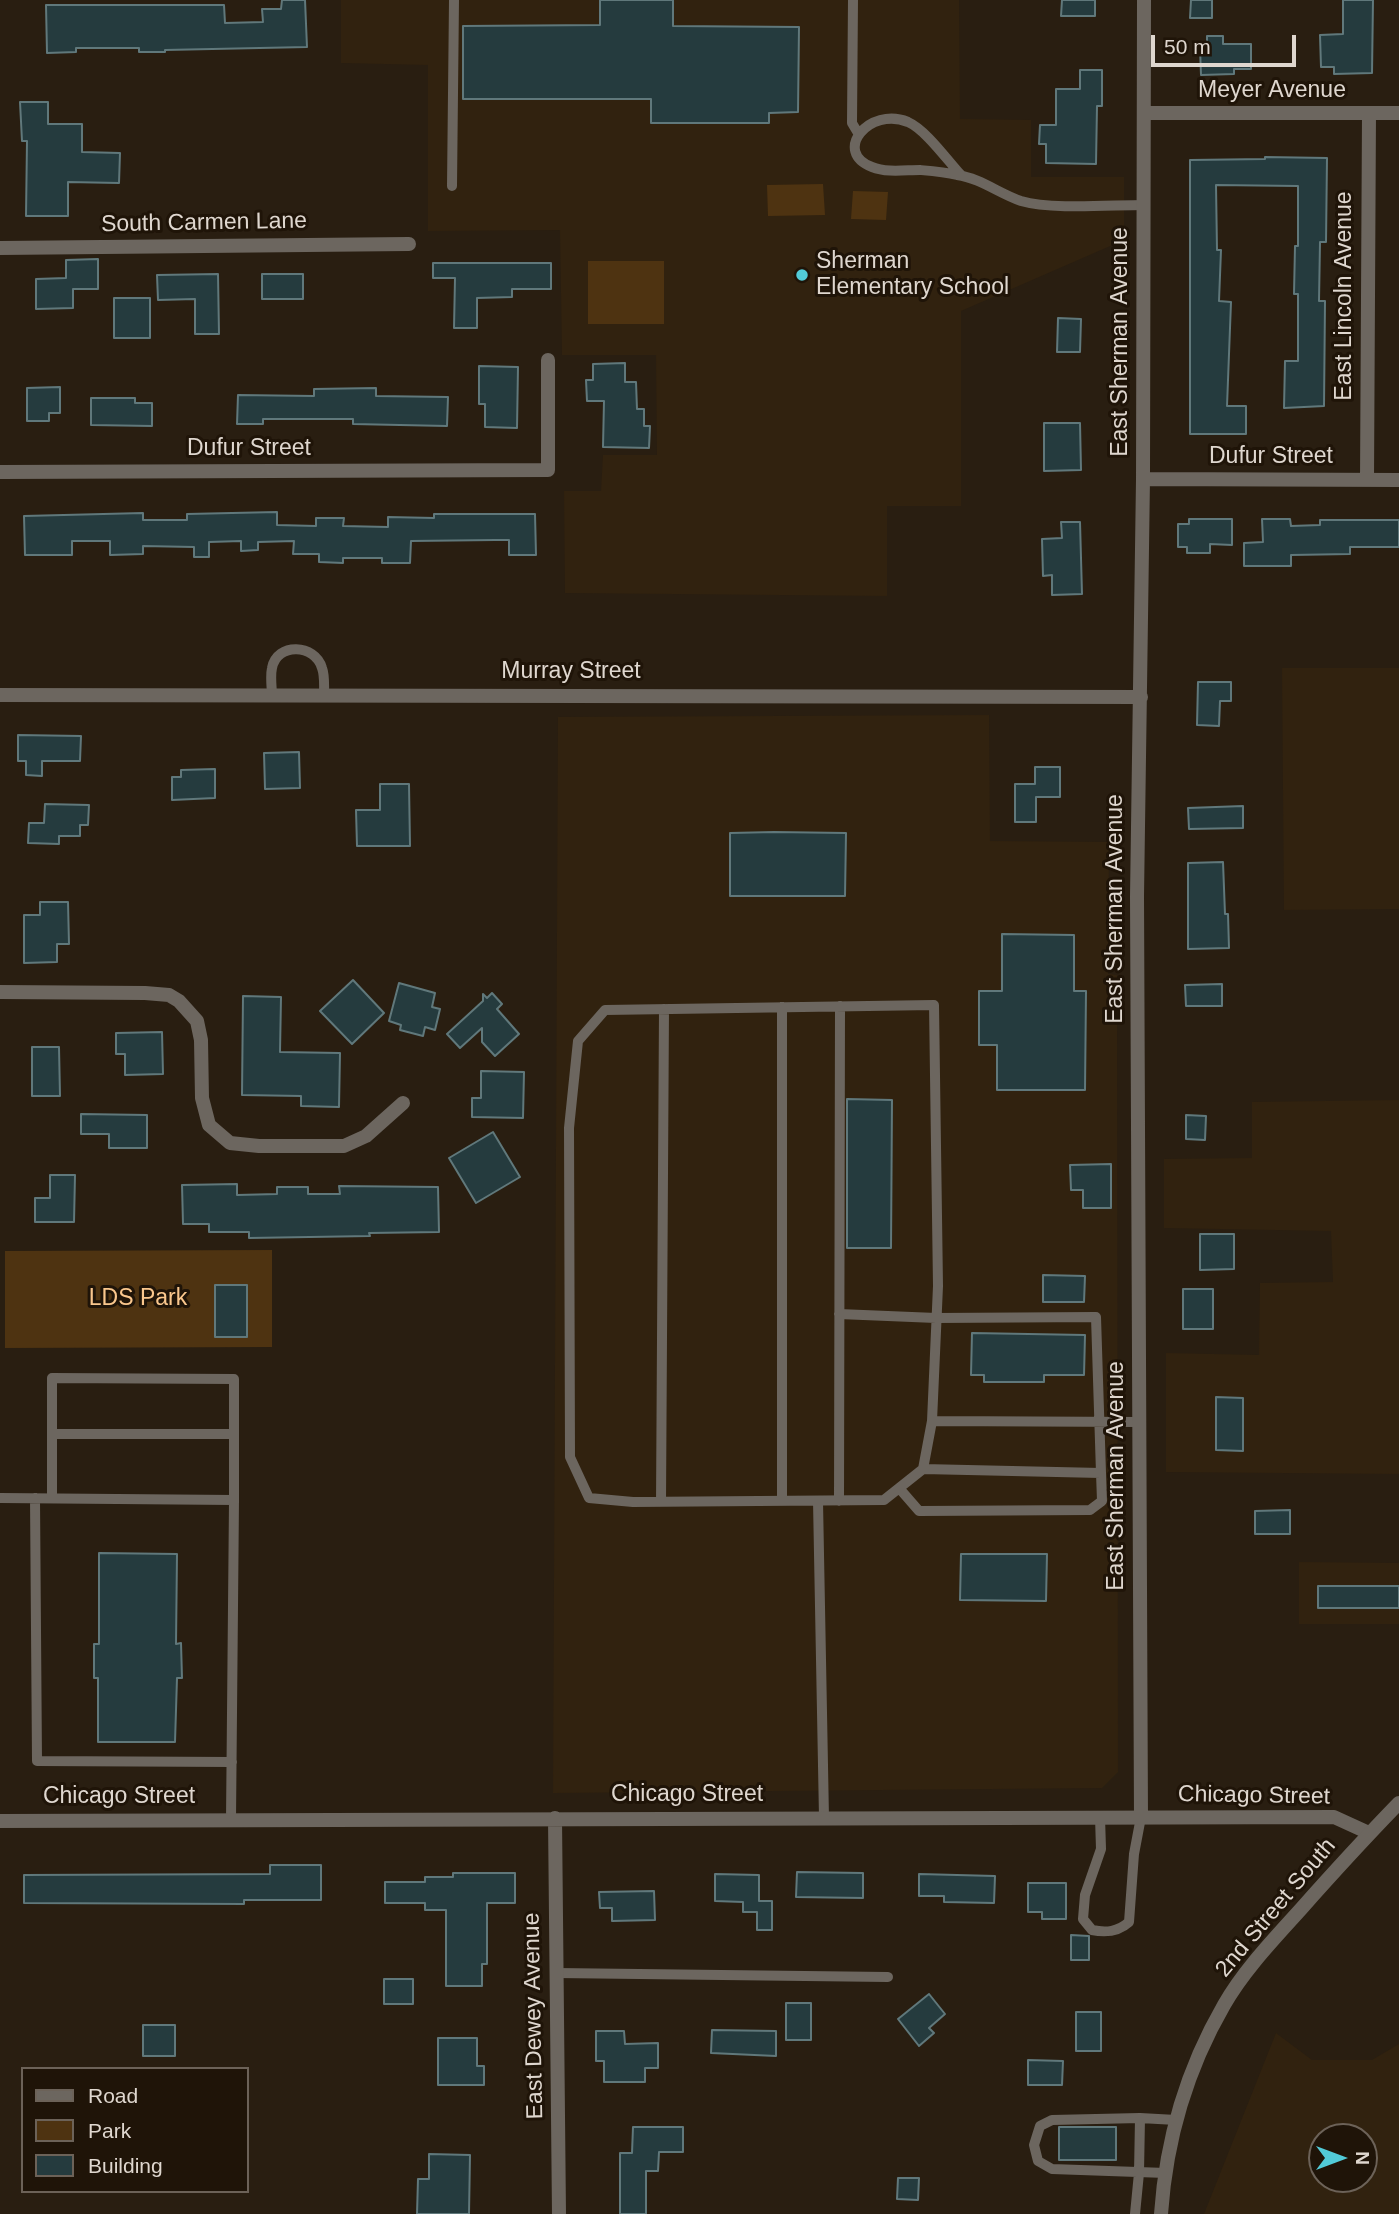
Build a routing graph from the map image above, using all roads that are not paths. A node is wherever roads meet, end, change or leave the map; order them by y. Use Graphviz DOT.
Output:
graph roads {
  1 [pos="454,0"];
  2 [pos="853,0"];
  3 [pos="1144,0"];
  4 [pos="1144,113"];
  5 [pos="1369,113"];
  6 [pos="1399,113"];
  7 [pos="858,134"];
  8 [pos="961,175"];
  9 [pos="452,186"];
  10 [pos="1144,205"];
  11 [pos="409,244"];
  12 [pos="0,248"];
  13 [pos="548,360"];
  14 [pos="0,472"];
  15 [pos="1143,479"];
  16 [pos="1367,480"];
  17 [pos="1399,480"];
  18 [pos="0,695"];
  19 [pos="272,696"];
  20 [pos="324,696"];
  21 [pos="1141,697"];
  22 [pos="0,992"];
  23 [pos="840,1006"];
  24 [pos="782,1007"];
  25 [pos="664,1010"];
  26 [pos="403,1103"];
  27 [pos="839,1314"];
  28 [pos="936,1318"];
  29 [pos="932,1422"];
  30 [pos="1101,1422"];
  31 [pos="1139,1422"];
  32 [pos="52,1434"];
  33 [pos="234,1434"];
  34 [pos="923,1469"];
  35 [pos="1101,1473"];
  36 [pos="900,1488"];
  37 [pos="0,1498"];
  38 [pos="35,1498"];
  39 [pos="52,1498"];
  40 [pos="234,1500"];
  41 [pos="782,1501"];
  42 [pos="818,1501"];
  43 [pos="839,1501"];
  44 [pos="661,1502"];
  45 [pos="232,1762"];
  46 [pos="1399,1803"];
  47 [pos="1100,1817"];
  48 [pos="1141,1817"];
  49 [pos="555,1818"];
  50 [pos="824,1818"];
  51 [pos="232,1819"];
  52 [pos="0,1821"];
  53 [pos="1369,1833"];
  54 [pos="556,1973"];
  55 [pos="888,1977"];
  56 [pos="1140,2118"];
  57 [pos="1176,2120"];
  58 [pos="1139,2173"];
  59 [pos="1166,2173"];
  60 [pos="559,2214"];
  61 [pos="1135,2214"];
  62 [pos="1161,2214"];
  1 -- 9 [label="lane"];
  2 -- 7 [label="lane"];
  3 -- 4 [label="street, East Sherman Avenue"];
  4 -- 5 [label="street, Meyer Avenue"];
  4 -- 10 [label="street, East Sherman Avenue"];
  5 -- 6 [label="street, Meyer Avenue"];
  5 -- 16 [label="street, East Lincoln Avenue"];
  7 -- 8 [label="lane"];
  7 -- 8 [label="lane"];
  8 -- 10 [label="lane"];
  10 -- 15 [label="street, East Sherman Avenue"];
  11 -- 12 [label="street, South Carmen Lane"];
  13 -- 14 [label="street, Dufur Street"];
  15 -- 16 [label="street, Dufur Street"];
  15 -- 21 [label="street, East Sherman Avenue"];
  16 -- 17 [label="street, Dufur Street"];
  18 -- 19 [label="street, Murray Street"];
  19 -- 20 [label="street, Murray Street"];
  19 -- 20 [label="lane"];
  20 -- 21 [label="street, Murray Street"];
  21 -- 31 [label="street, East Sherman Avenue"];
  22 -- 26 [label="street"];
  23 -- 24 [label="lane"];
  23 -- 27 [label="lane"];
  23 -- 28 [label="lane"];
  24 -- 25 [label="lane"];
  24 -- 41 [label="lane"];
  25 -- 44 [label="lane"];
  25 -- 44 [label="lane"];
  27 -- 28 [label="lane"];
  27 -- 43 [label="lane"];
  28 -- 29 [label="lane"];
  28 -- 30 [label="lane"];
  29 -- 30 [label="lane"];
  29 -- 34 [label="lane"];
  30 -- 31 [label="lane"];
  30 -- 35 [label="lane"];
  31 -- 48 [label="street, East Sherman Avenue"];
  32 -- 33 [label="lane"];
  32 -- 33 [label="lane"];
  32 -- 39 [label="lane"];
  33 -- 40 [label="lane"];
  34 -- 35 [label="lane"];
  34 -- 36 [label="lane"];
  35 -- 36 [label="lane"];
  36 -- 43 [label="lane"];
  37 -- 38 [label="lane"];
  38 -- 39 [label="lane"];
  38 -- 45 [label="lane"];
  39 -- 40 [label="lane"];
  40 -- 45 [label="lane"];
  41 -- 42 [label="lane"];
  41 -- 44 [label="lane"];
  42 -- 43 [label="lane"];
  42 -- 50 [label="lane"];
  45 -- 51 [label="lane"];
  46 -- 53 [label="street, 2nd Street South"];
  47 -- 48 [label="street, Chicago Street"];
  47 -- 48 [label="lane"];
  47 -- 50 [label="street, Chicago Street"];
  48 -- 53 [label="street, Chicago Street"];
  49 -- 50 [label="street, Chicago Street"];
  49 -- 51 [label="street, Chicago Street"];
  49 -- 54 [label="street, East Dewey Avenue"];
  51 -- 52 [label="street, Chicago Street"];
  53 -- 57 [label="street, 2nd Street South"];
  54 -- 55 [label="lane"];
  54 -- 60 [label="street, East Dewey Avenue"];
  56 -- 57 [label="lane"];
  56 -- 58 [label="lane"];
  56 -- 58 [label="lane"];
  57 -- 59 [label="street, 2nd Street South"];
  58 -- 59 [label="lane"];
  58 -- 61 [label="lane"];
  59 -- 62 [label="street, 2nd Street South"];
}
